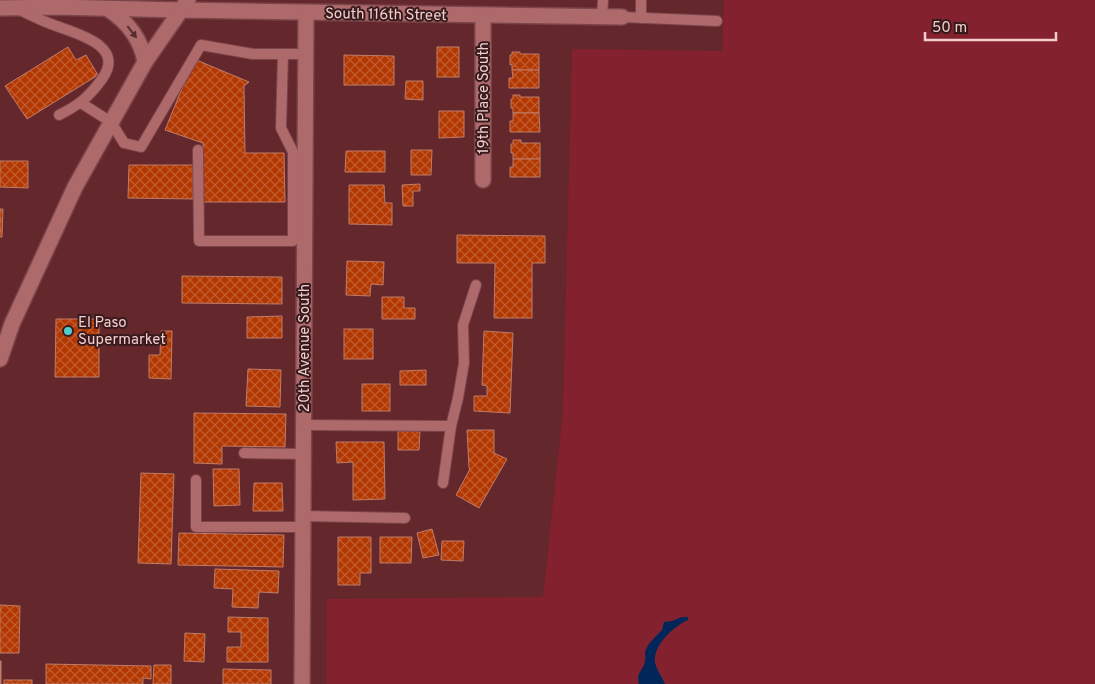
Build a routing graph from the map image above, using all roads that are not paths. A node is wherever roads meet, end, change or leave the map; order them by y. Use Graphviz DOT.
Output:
graph roads {
  1 [pos="603,0"];
  2 [pos="641,0"];
  3 [pos="57,4"];
  4 [pos="184,5"];
  5 [pos="0,8"];
  6 [pos="17,8"];
  7 [pos="108,9"];
  8 [pos="306,13"];
  9 [pos="483,15"];
  10 [pos="602,17"];
  11 [pos="622,17"];
  12 [pos="641,18"];
  13 [pos="718,21"];
  14 [pos="283,54"];
  15 [pos="306,54"];
  16 [pos="145,62"];
  17 [pos="81,104"];
  18 [pos="59,115"];
  19 [pos="111,122"];
  20 [pos="198,150"];
  21 [pos="483,180"];
  22 [pos="476,285"];
  23 [pos="0,359"];
  24 [pos="304,425"];
  25 [pos="451,426"];
  26 [pos="244,453"];
  27 [pos="303,454"];
  28 [pos="196,480"];
  29 [pos="443,483"];
  30 [pos="405,518"];
  31 [pos="303,521"];
  32 [pos="302,684"];
  1 -- 10 [label="lane"];
  2 -- 12 [label="lane"];
  3 -- 6 [label="street, South 116th Street"];
  3 -- 7 [label="street, South 116th Street"];
  4 -- 7 [label="street, South 116th Street"];
  4 -- 8 [label="street, South 116th Street"];
  4 -- 16 [label="street"];
  5 -- 6 [label="street, South 116th Street"];
  6 -- 17 [label="lane"];
  7 -- 16 [label="street, one-way"];
  8 -- 9 [label="street, South 116th Street"];
  8 -- 15 [label="street, 20th Avenue South"];
  9 -- 10 [label="street, South 116th Street"];
  9 -- 21 [label="street, 19th Place South"];
  10 -- 11 [label="street, South 116th Street"];
  11 -- 12 [label="lane"];
  12 -- 13 [label="lane"];
  14 -- 15 [label="lane"];
  14 -- 19 [label="lane"];
  14 -- 20 [label="lane"];
  15 -- 24 [label="street, 20th Avenue South"];
  16 -- 19 [label="street"];
  17 -- 18 [label="lane"];
  17 -- 19 [label="lane"];
  19 -- 23 [label="street"];
  22 -- 25 [label="lane"];
  24 -- 25 [label="lane"];
  24 -- 27 [label="street, 20th Avenue South"];
  25 -- 29 [label="lane"];
  26 -- 27 [label="lane"];
  27 -- 31 [label="street, 20th Avenue South"];
  28 -- 31 [label="lane"];
  30 -- 31 [label="lane"];
  31 -- 32 [label="street, 20th Avenue South"];
}
